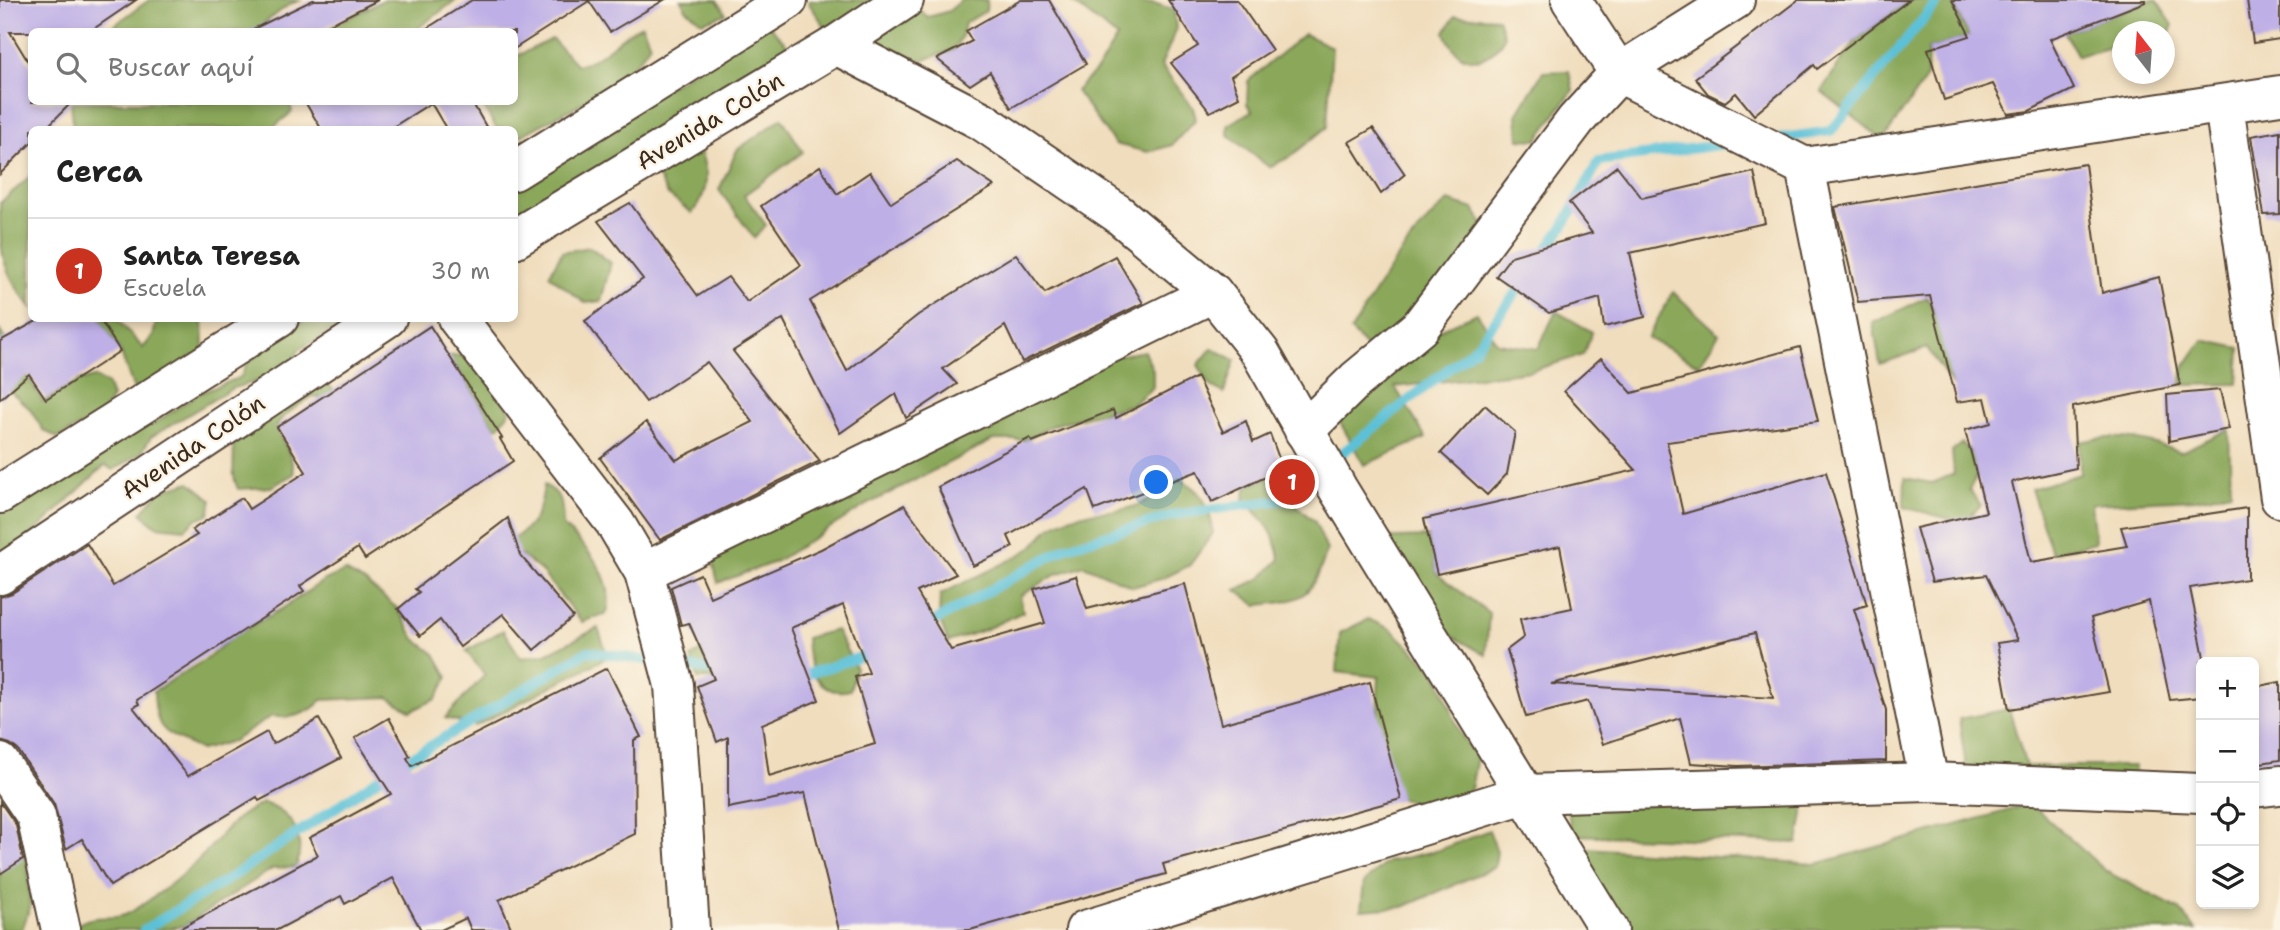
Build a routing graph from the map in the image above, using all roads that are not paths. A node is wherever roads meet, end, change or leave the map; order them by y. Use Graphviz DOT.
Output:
graph roads {
  1 [pos="788,0"];
  2 [pos="904,0"];
  3 [pos="1571,0"];
  4 [pos="1735,0"];
  5 [pos="836,45"];
  6 [pos="1619,73"];
  7 [pos="2280,96"];
  8 [pos="2224,105"];
  9 [pos="1805,167"];
  10 [pos="518,169"];
  11 [pos="518,237"];
  12 [pos="1213,292"];
  13 [pos="273,322"];
  14 [pos="381,322"];
  15 [pos="460,322"];
  16 [pos="1304,431"];
  17 [pos="0,494"];
  18 [pos="2280,498"];
  19 [pos="644,572"];
  20 [pos="0,575"];
  21 [pos="0,762"];
  22 [pos="1929,782"];
  23 [pos="2280,785"];
  24 [pos="2259,787"];
  25 [pos="2196,793"];
  26 [pos="1525,794"];
  27 [pos="61,930"];
  28 [pos="690,930"];
  29 [pos="1085,930"];
  30 [pos="1609,930"];
  1 -- 10 [label="street"];
  2 -- 5 [label="street, Avenida Colón"];
  3 -- 6 [label="street"];
  4 -- 6 [label="street"];
  5 -- 11 [label="street, Avenida Colón"];
  5 -- 12 [label="street"];
  6 -- 9 [label="street"];
  6 -- 16 [label="street"];
  7 -- 8 [label="street"];
  8 -- 9 [label="street"];
  8 -- 18 [label="street"];
  9 -- 22 [label="street"];
  12 -- 16 [label="street"];
  12 -- 19 [label="street"];
  13 -- 17 [label="street"];
  14 -- 20 [label="street, Avenida Colón"];
  15 -- 19 [label="street"];
  16 -- 26 [label="street"];
  19 -- 28 [label="street"];
  21 -- 27 [label="street"];
  22 -- 25 [label="street"];
  22 -- 26 [label="street"];
  23 -- 24 [label="street"];
  26 -- 29 [label="street"];
  26 -- 30 [label="street"];
}
